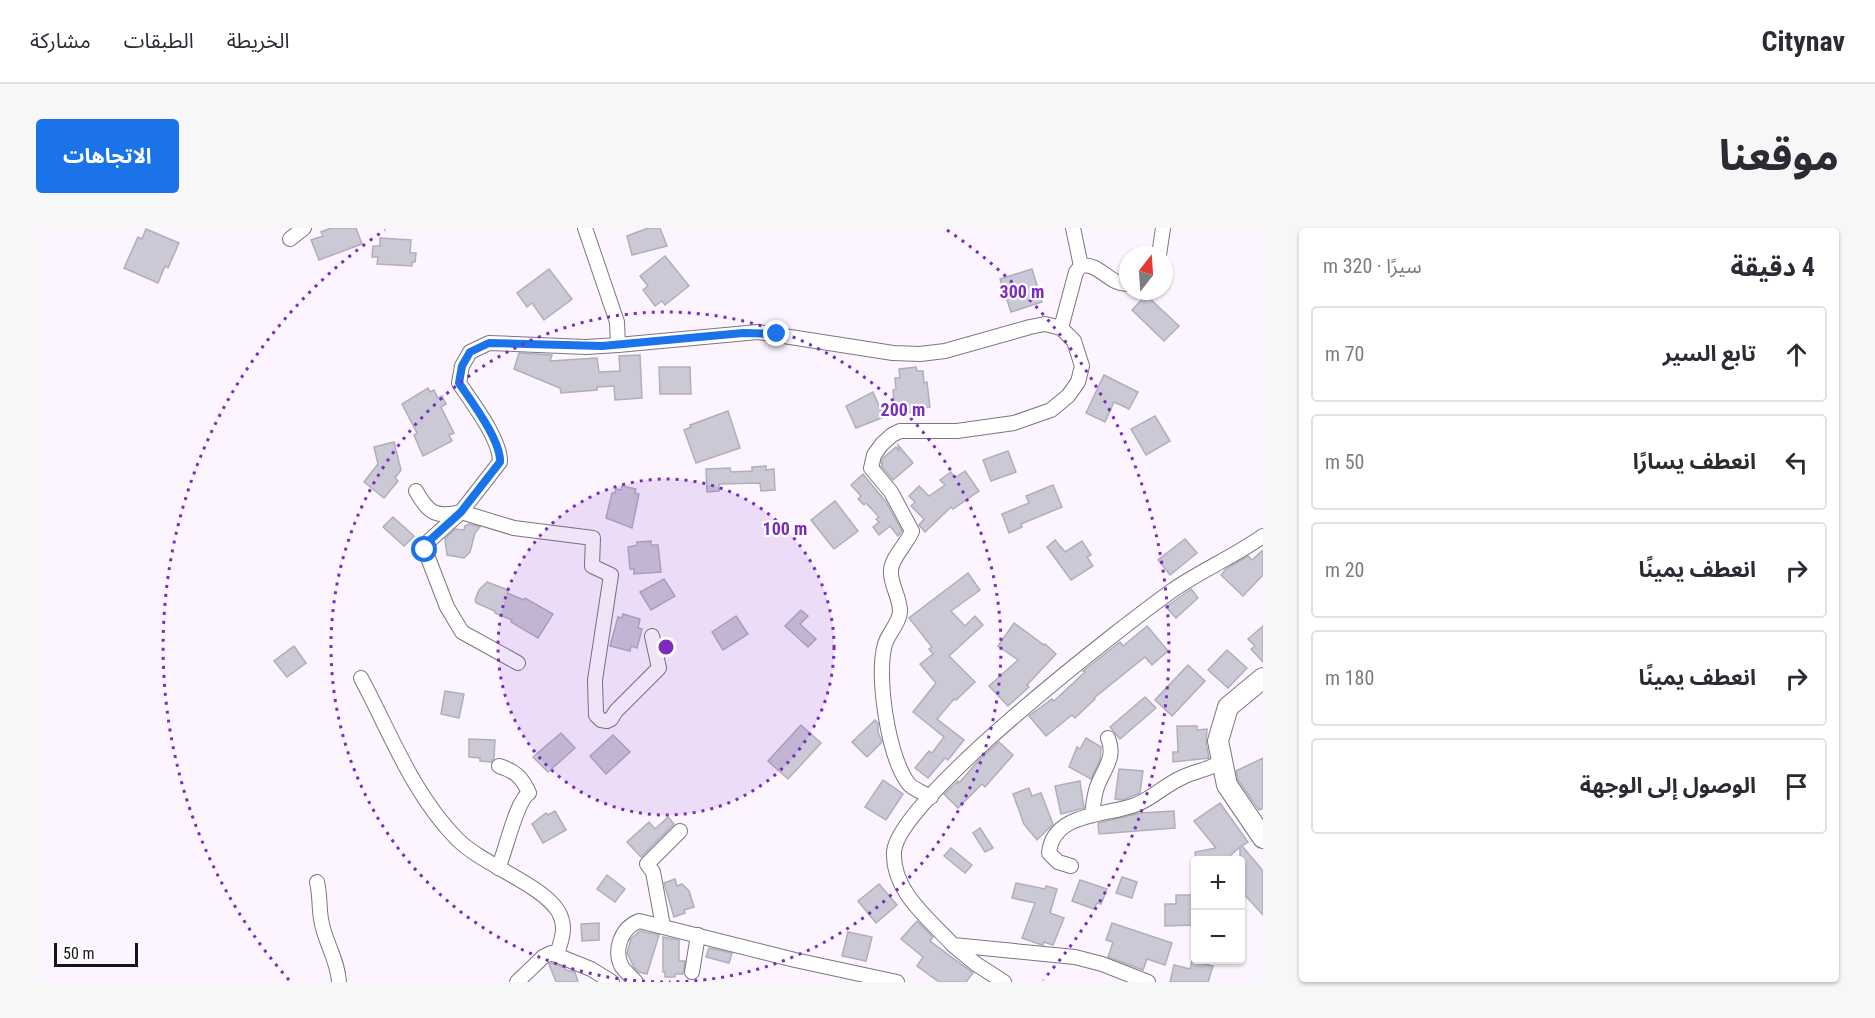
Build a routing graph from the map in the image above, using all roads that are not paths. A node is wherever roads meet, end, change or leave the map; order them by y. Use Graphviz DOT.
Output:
graph roads {
  1 [pos="304,228"];
  2 [pos="585,228"];
  3 [pos="1073,228"];
  4 [pos="1163,228"];
  5 [pos="290,239"];
  6 [pos="1162,246"];
  7 [pos="1081,266"];
  8 [pos="1119,283"];
  9 [pos="1061,328"];
  10 [pos="618,345"];
  11 [pos="416,491"];
  12 [pos="461,512"];
  13 [pos="1263,536"];
  14 [pos="652,636"];
  15 [pos="518,663"];
  16 [pos="361,678"];
  17 [pos="1263,678"];
  18 [pos="1108,738"];
  19 [pos="1221,761"];
  20 [pos="499,766"];
  21 [pos="931,796"];
  22 [pos="1092,815"];
  23 [pos="680,831"];
  24 [pos="1263,838"];
  25 [pos="1071,866"];
  26 [pos="498,868"];
  27 [pos="317,882"];
  28 [pos="663,926"];
  29 [pos="698,935"];
  30 [pos="953,945"];
  31 [pos="557,954"];
  32 [pos="692,972"];
  33 [pos="339,982"];
  34 [pos="517,982"];
  35 [pos="612,982"];
  36 [pos="634,982"];
  37 [pos="897,982"];
  38 [pos="1004,982"];
  39 [pos="1148,982"];
  1 -- 5 [label="street"];
  2 -- 10 [label="street"];
  3 -- 7 [label="street"];
  4 -- 6 [label="street"];
  7 -- 8 [label="street"];
  7 -- 9 [label="street"];
  9 -- 10 [label="street"];
  9 -- 21 [label="street"];
  10 -- 12 [label="street"];
  11 -- 12 [label="street"];
  12 -- 14 [label="street"];
  12 -- 15 [label="street"];
  13 -- 21 [label="street"];
  16 -- 26 [label="street"];
  17 -- 19 [label="street"];
  18 -- 22 [label="street"];
  19 -- 22 [label="street"];
  19 -- 24 [label="street"];
  20 -- 26 [label="street"];
  21 -- 30 [label="street"];
  22 -- 25 [label="street"];
  23 -- 28 [label="street"];
  26 -- 31 [label="street"];
  27 -- 33 [label="street"];
  28 -- 29 [label="street"];
  28 -- 36 [label="street"];
  29 -- 32 [label="street"];
  29 -- 37 [label="street"];
  30 -- 38 [label="street"];
  30 -- 39 [label="street"];
  31 -- 34 [label="street"];
  31 -- 35 [label="street"];
}
